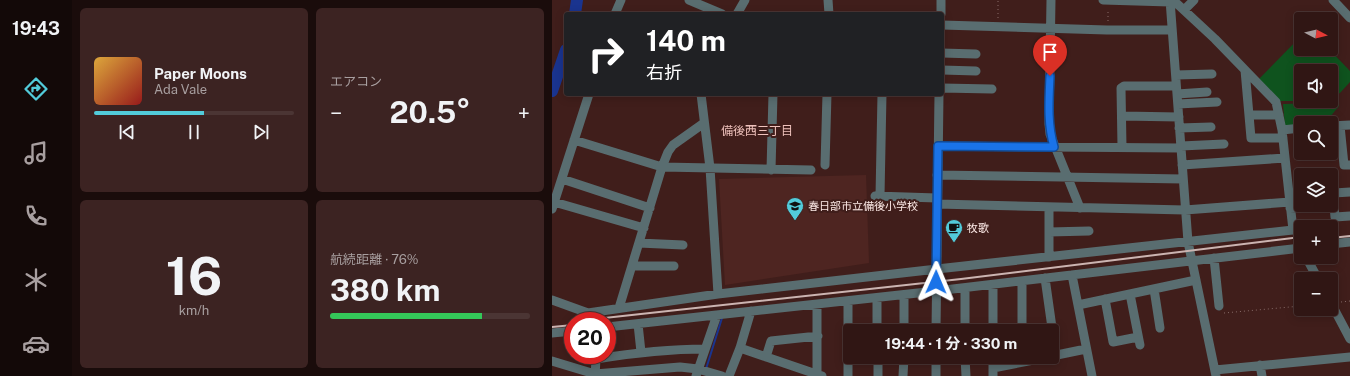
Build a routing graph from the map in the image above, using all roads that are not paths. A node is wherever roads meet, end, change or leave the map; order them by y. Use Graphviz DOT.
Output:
graph roads {
  1 [pos="621,0"];
  2 [pos="689,0"];
  3 [pos="745,0"];
  4 [pos="828,0"];
  5 [pos="941,0"];
  6 [pos="1052,0"];
  7 [pos="1103,0"];
  8 [pos="1108,0"];
  9 [pos="1194,0"];
  10 [pos="1332,0"];
  11 [pos="1171,1"];
  12 [pos="1184,10"];
  13 [pos="616,12"];
  14 [pos="717,12"];
  15 [pos="738,12"];
  16 [pos="829,12"];
  17 [pos="941,12"];
  18 [pos="1350,18"];
  19 [pos="944,26"];
  20 [pos="1051,28"];
  21 [pos="1172,30"];
  22 [pos="944,53"];
  23 [pos="976,54"];
  24 [pos="944,70"];
  25 [pos="1245,70"];
  26 [pos="976,71"];
  27 [pos="1212,74"];
  28 [pos="1176,75"];
  29 [pos="944,88"];
  30 [pos="992,90"];
  31 [pos="1177,90"];
  32 [pos="1207,92"];
  33 [pos="588,96"];
  34 [pos="701,96"];
  35 [pos="773,96"];
  36 [pos="827,96"];
  37 [pos="882,96"];
  38 [pos="939,96"];
  39 [pos="1217,102"];
  40 [pos="1178,104"];
  41 [pos="1249,115"];
  42 [pos="1278,115"];
  43 [pos="1122,116"];
  44 [pos="1179,117"];
  45 [pos="704,123"];
  46 [pos="1350,125"];
  47 [pos="1338,126"];
  48 [pos="1211,127"];
  49 [pos="1180,128"];
  50 [pos="1294,130"];
  51 [pos="1282,134"];
  52 [pos="1338,136"];
  53 [pos="574,140"];
  54 [pos="1224,144"];
  55 [pos="938,146"];
  56 [pos="1054,147"];
  57 [pos="1122,147"];
  58 [pos="1181,147"];
  59 [pos="1285,158"];
  60 [pos="825,165"];
  61 [pos="1182,165"];
  62 [pos="1350,165"];
  63 [pos="662,167"];
  64 [pos="710,168"];
  65 [pos="771,170"];
  66 [pos="811,170"];
  67 [pos="937,175"];
  68 [pos="1067,176"];
  69 [pos="562,179"];
  70 [pos="1183,179"];
  71 [pos="1350,192"];
  72 [pos="1338,193"];
  73 [pos="937,201"];
  74 [pos="553,205"];
  75 [pos="1290,205"];
  76 [pos="1294,205"];
  77 [pos="1049,207"];
  78 [pos="650,208"];
  79 [pos="1080,208"];
  80 [pos="1185,210"];
  81 [pos="1335,212"];
  82 [pos="1350,216"];
  83 [pos="644,228"];
  84 [pos="1089,231"];
  85 [pos="1049,232"];
  86 [pos="1188,242"];
  87 [pos="1350,242"];
  88 [pos="639,243"];
  89 [pos="1338,243"];
  90 [pos="683,245"];
  91 [pos="1294,249"];
  92 [pos="1049,257"];
  93 [pos="1214,258"];
  94 [pos="1192,261"];
  95 [pos="632,266"];
  96 [pos="674,266"];
  97 [pos="937,268"];
  98 [pos="1072,275"];
  99 [pos="1045,278"];
  100 [pos="1196,280"];
  101 [pos="1022,281"];
  102 [pos="993,285"];
  103 [pos="965,288"];
  104 [pos="1154,289"];
  105 [pos="936,291"];
  106 [pos="718,294"];
  107 [pos="1130,294"];
  108 [pos="904,295"];
  109 [pos="877,298"];
  110 [pos="1105,299"];
  111 [pos="552,300"];
  112 [pos="848,301"];
  113 [pos="817,304"];
  114 [pos="1078,305"];
  115 [pos="619,308"];
  116 [pos="1219,310"];
  117 [pos="752,311"];
  118 [pos="1338,312"];
  119 [pos="717,315"];
  120 [pos="638,324"];
  121 [pos="877,324"];
  122 [pos="904,324"];
  123 [pos="936,324"];
  124 [pos="965,324"];
  125 [pos="993,324"];
  126 [pos="1022,324"];
  127 [pos="1049,324"];
  128 [pos="616,326"];
  129 [pos="1160,328"];
  130 [pos="564,332"];
  131 [pos="552,333"];
  132 [pos="818,336"];
  133 [pos="1350,339"];
  134 [pos="740,348"];
  135 [pos="705,349"];
  136 [pos="1086,349"];
  137 [pos="641,352"];
  138 [pos="1059,355"];
  139 [pos="766,357"];
  140 [pos="1350,357"];
  141 [pos="552,361"];
  142 [pos="878,364"];
  143 [pos="904,364"];
  144 [pos="936,364"];
  145 [pos="965,364"];
  146 [pos="1012,364"];
  147 [pos="1260,365"];
  148 [pos="993,372"];
  149 [pos="697,373"];
  150 [pos="1216,373"];
  151 [pos="595,375"];
  152 [pos="722,376"];
  153 [pos="729,376"];
  154 [pos="819,376"];
  155 [pos="848,376"];
  156 [pos="878,376"];
  157 [pos="903,376"];
  158 [pos="936,376"];
  159 [pos="966,376"];
  160 [pos="1092,376"];
  161 [pos="1262,376"];
  1 -- 13 [label="street"];
  2 -- 14 [label="street"];
  3 -- 15 [label="street"];
  4 -- 16 [label="street"];
  5 -- 17 [label="street"];
  6 -- 20 [label="street"];
  7 -- 8 [label="street"];
  8 -- 11 [label="street"];
  9 -- 12 [label="street"];
  10 -- 18 [label="street"];
  11 -- 12 [label="street"];
  11 -- 21 [label="street"];
  12 -- 25 [label="street"];
  19 -- 20 [label="street"];
  20 -- 21 [label="street"];
  20 -- 56 [label="street"];
  21 -- 28 [label="street"];
  22 -- 23 [label="street"];
  24 -- 26 [label="street"];
  25 -- 41 [label="street"];
  25 -- 42 [label="street"];
  27 -- 28 [label="street"];
  28 -- 31 [label="street"];
  29 -- 30 [label="street"];
  31 -- 32 [label="street"];
  31 -- 40 [label="street"];
  31 -- 43 [label="street"];
  33 -- 53 [label="street"];
  34 -- 45 [label="street"];
  35 -- 65 [label="street"];
  36 -- 60 [label="street"];
  37 -- 73 [label="street"];
  38 -- 55 [label="street"];
  39 -- 40 [label="street"];
  40 -- 44 [label="street"];
  41 -- 42 [label="street"];
  41 -- 51 [label="street"];
  42 -- 51 [label="street"];
  43 -- 44 [label="street"];
  43 -- 57 [label="street"];
  44 -- 49 [label="street"];
  45 -- 63 [label="street"];
  45 -- 64 [label="street"];
  46 -- 47 [label="street"];
  48 -- 49 [label="street"];
  49 -- 58 [label="street"];
  50 -- 51 [label="street"];
  51 -- 59 [label="street"];
  52 -- 62 [label="street"];
  53 -- 63 [label="street"];
  53 -- 69 [label="street"];
  54 -- 58 [label="street"];
  55 -- 56 [label="street"];
  55 -- 67 [label="street"];
  56 -- 57 [label="street"];
  56 -- 68 [label="street"];
  57 -- 58 [label="street"];
  58 -- 61 [label="street"];
  59 -- 61 [label="street"];
  59 -- 75 [label="street"];
  61 -- 70 [label="street"];
  63 -- 64 [label="street"];
  63 -- 78 [label="street"];
  64 -- 65 [label="street"];
  64 -- 106 [label="street"];
  65 -- 66 [label="street"];
  67 -- 68 [label="street"];
  67 -- 73 [label="street"];
  68 -- 70 [label="street"];
  68 -- 79 [label="street"];
  69 -- 74 [label="street"];
  69 -- 78 [label="street"];
  70 -- 80 [label="street"];
  71 -- 72 [label="street"];
  73 -- 77 [label="street"];
  73 -- 97 [label="street"];
  74 -- 83 [label="street"];
  75 -- 76 [label="street"];
  75 -- 80 [label="street"];
  75 -- 86 [label="street"];
  77 -- 79 [label="street"];
  77 -- 85 [label="street"];
  78 -- 83 [label="street"];
  79 -- 80 [label="street"];
  80 -- 86 [label="street"];
  81 -- 82 [label="street"];
  83 -- 88 [label="street"];
  84 -- 85 [label="street"];
  85 -- 92 [label="street"];
  86 -- 92 [label="street"];
  86 -- 94 [label="street"];
  87 -- 89 [label="street"];
  88 -- 90 [label="street"];
  88 -- 95 [label="street"];
  91 -- 93 [label="street"];
  92 -- 97 [label="street"];
  93 -- 94 [label="street"];
  93 -- 116 [label="street"];
  94 -- 98 [label="street"];
  94 -- 100 [label="street"];
  95 -- 96 [label="street"];
  95 -- 115 [label="street"];
  97 -- 105 [label="street"];
  97 -- 106 [label="street"];
  98 -- 99 [label="street"];
  98 -- 114 [label="street"];
  99 -- 101 [label="street"];
  99 -- 127 [label="street"];
  100 -- 104 [label="street"];
  100 -- 150 [label="street"];
  101 -- 102 [label="street"];
  101 -- 126 [label="street"];
  102 -- 103 [label="street"];
  102 -- 125 [label="street"];
  103 -- 105 [label="street"];
  103 -- 124 [label="street"];
  104 -- 107 [label="street"];
  104 -- 129 [label="street"];
  105 -- 108 [label="street"];
  105 -- 123 [label="street"];
  106 -- 115 [label="street"];
  107 -- 110 [label="street"];
  107 -- 110 [label="street"];
  108 -- 109 [label="street"];
  108 -- 122 [label="street"];
  109 -- 112 [label="street"];
  109 -- 121 [label="street"];
  110 -- 114 [label="street"];
  111 -- 115 [label="street"];
  112 -- 113 [label="street"];
  112 -- 155 [label="street"];
  113 -- 117 [label="street"];
  113 -- 132 [label="street"];
  114 -- 136 [label="street"];
  117 -- 119 [label="street"];
  117 -- 134 [label="street"];
  118 -- 133 [label="street"];
  119 -- 120 [label="street"];
  119 -- 135 [label="street"];
  120 -- 128 [label="street"];
  120 -- 137 [label="street"];
  130 -- 131 [label="street"];
  132 -- 139 [label="street"];
  132 -- 154 [label="street"];
  134 -- 139 [label="street"];
  134 -- 153 [label="street"];
  135 -- 137 [label="street"];
  135 -- 149 [label="street"];
  136 -- 138 [label="street"];
  136 -- 160 [label="street"];
  137 -- 151 [label="street"];
  139 -- 154 [label="street"];
  140 -- 147 [label="street"];
  141 -- 151 [label="street"];
  142 -- 156 [label="street"];
  143 -- 157 [label="street"];
  144 -- 158 [label="street"];
  145 -- 159 [label="street"];
  146 -- 148 [label="street"];
  147 -- 150 [label="street"];
  147 -- 161 [label="street"];
  149 -- 151 [label="street"];
  149 -- 152 [label="street"];
}
